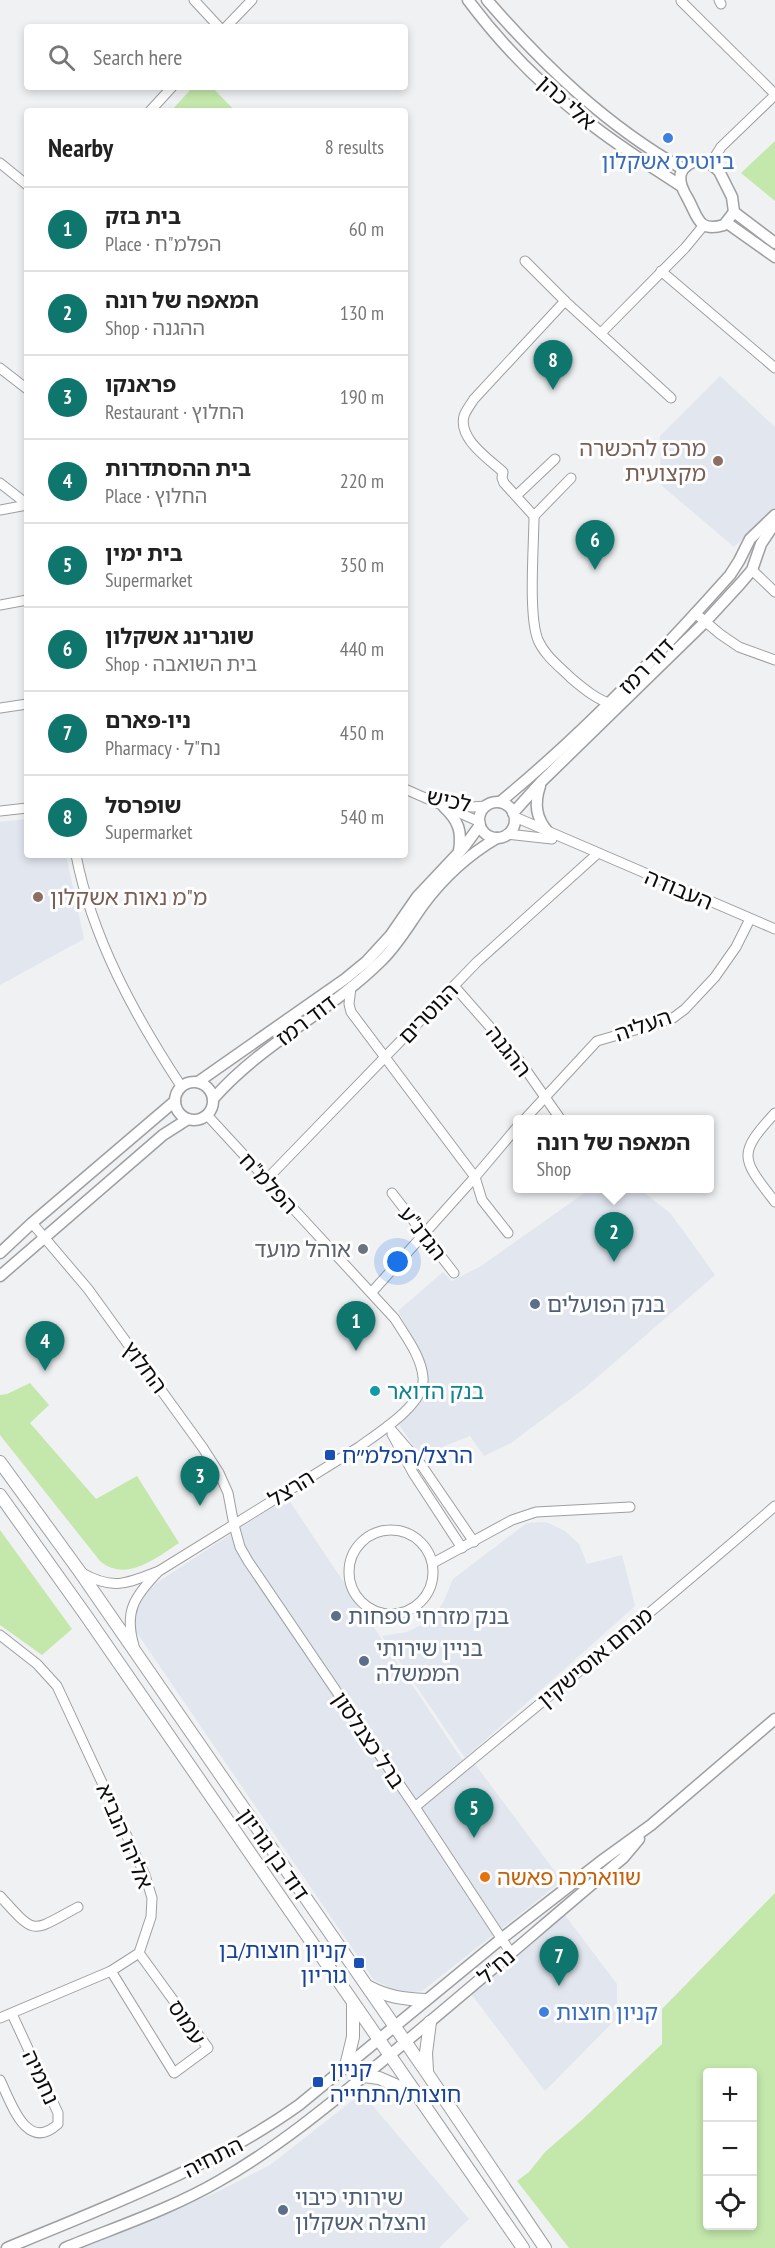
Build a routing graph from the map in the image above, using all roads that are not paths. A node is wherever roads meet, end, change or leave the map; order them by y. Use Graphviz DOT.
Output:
graph roads {
  1 [pos="194,0"];
  2 [pos="252,0"];
  3 [pos="468,0"];
  4 [pos="487,0"];
  5 [pos="681,1"];
  6 [pos="216,24"];
  7 [pos="229,24"];
  8 [pos="169,90"];
  9 [pos="775,94"];
  10 [pos="153,108"];
  11 [pos="0,163"];
  12 [pos="711,163"];
  13 [pos="683,169"];
  14 [pos="24,183"];
  15 [pos="681,186"];
  16 [pos="734,212"];
  17 [pos="727,223"];
  18 [pos="704,225"];
  19 [pos="775,243"];
  20 [pos="775,257"];
  21 [pos="525,261"];
  22 [pos="661,271"];
  23 [pos="565,301"];
  24 [pos="601,333"];
  25 [pos="0,368"];
  26 [pos="775,368"];
  27 [pos="24,387"];
  28 [pos="670,398"];
  29 [pos="555,459"];
  30 [pos="571,478"];
  31 [pos="0,483"];
  32 [pos="517,495"];
  33 [pos="24,503"];
  34 [pos="24,506"];
  35 [pos="0,510"];
  36 [pos="775,515"];
  37 [pos="534,516"];
  38 [pos="775,523"];
  39 [pos="752,570"];
  40 [pos="775,592"];
  41 [pos="24,601"];
  42 [pos="0,605"];
  43 [pos="695,613"];
  44 [pos="705,622"];
  45 [pos="775,660"];
  46 [pos="24,704"];
  47 [pos="615,705"];
  48 [pos="0,708"];
  49 [pos="542,782"];
  50 [pos="409,791"];
  51 [pos="500,802"];
  52 [pos="486,806"];
  53 [pos="444,807"];
  54 [pos="24,808"];
  55 [pos="0,811"];
  56 [pos="514,815"];
  57 [pos="480,824"];
  58 [pos="548,832"];
  59 [pos="502,836"];
  60 [pos="583,848"];
  61 [pos="458,852"];
  62 [pos="597,854"];
  63 [pos="77,858"];
  64 [pos="750,919"];
  65 [pos="775,929"];
  66 [pos="454,986"];
  67 [pos="351,987"];
  68 [pos="386,1057"];
  69 [pos="198,1082"];
  70 [pos="181,1086"];
  71 [pos="544,1097"];
  72 [pos="213,1099"];
  73 [pos="175,1101"];
  74 [pos="775,1113"];
  75 [pos="207,1115"];
  76 [pos="528,1115"];
  77 [pos="558,1115"];
  78 [pos="188,1119"];
  79 [pos="513,1132"];
  80 [pos="475,1177"];
  81 [pos="266,1180"];
  82 [pos="392,1193"];
  83 [pos="775,1202"];
  84 [pos="32,1223"];
  85 [pos="507,1233"];
  86 [pos="424,1234"];
  87 [pos="44,1238"];
  88 [pos="0,1253"];
  89 [pos="454,1273"];
  90 [pos="0,1276"];
  91 [pos="372,1292"];
  92 [pos="417,1397"];
  93 [pos="388,1426"];
  94 [pos="0,1462"];
  95 [pos="0,1495"];
  96 [pos="775,1506"];
  97 [pos="630,1507"];
  98 [pos="234,1524"];
  99 [pos="474,1542"];
  100 [pos="462,1548"];
  101 [pos="433,1563"];
  102 [pos="159,1571"];
  103 [pos="80,1572"];
  104 [pos="0,1635"];
  105 [pos="136,1656"];
  106 [pos="775,1719"];
  107 [pos="415,1807"];
  108 [pos="651,1826"];
  109 [pos="0,1896"];
  110 [pos="78,1907"];
  111 [pos="501,1939"];
  112 [pos="139,1953"];
  113 [pos="511,1953"];
  114 [pos="111,1971"];
  115 [pos="367,1986"];
  116 [pos="425,2000"];
  117 [pos="353,2002"];
  118 [pos="12,2014"];
  119 [pos="0,2018"];
  120 [pos="430,2022"];
  121 [pos="395,2025"];
  122 [pos="379,2038"];
  123 [pos="406,2042"];
  124 [pos="390,2055"];
  125 [pos="346,2066"];
  126 [pos="427,2073"];
  127 [pos="364,2076"];
  128 [pos="0,2080"];
  129 [pos="418,2095"];
  130 [pos="7,2248"];
  131 [pos="65,2248"];
  132 [pos="523,2248"];
  133 [pos="545,2248"];
  1 -- 6 [label="street"];
  2 -- 7 [label="street"];
  3 -- 15 [label="street, אלי כהן"];
  4 -- 13 [label="street, אלי כהן"];
  5 -- 9 [label="street"];
  8 -- 10 [label="street"];
  9 -- 12 [label="street"];
  11 -- 14 [label="street"];
  12 -- 13 [label="street"];
  12 -- 16 [label="street"];
  13 -- 15 [label="street"];
  15 -- 18 [label="street"];
  16 -- 17 [label="street"];
  16 -- 19 [label="street"];
  17 -- 18 [label="street"];
  17 -- 20 [label="street"];
  18 -- 22 [label="street"];
  21 -- 23 [label="street"];
  22 -- 24 [label="street"];
  22 -- 26 [label="street"];
  23 -- 24 [label="street"];
  23 -- 32 [label="street"];
  24 -- 28 [label="street"];
  25 -- 27 [label="street"];
  29 -- 32 [label="street"];
  30 -- 37 [label="street"];
  31 -- 33 [label="street"];
  32 -- 37 [label="street"];
  34 -- 35 [label="street"];
  36 -- 43 [label="street, דוד רמז"];
  37 -- 47 [label="street"];
  38 -- 39 [label="street, דוד רמז"];
  39 -- 40 [label="street"];
  39 -- 44 [label="street, דוד רמז"];
  41 -- 42 [label="street"];
  43 -- 44 [label="street"];
  43 -- 47 [label="street, דוד רמז"];
  44 -- 45 [label="street"];
  44 -- 47 [label="street, דוד רמז"];
  46 -- 48 [label="street"];
  47 -- 49 [label="street, דוד רמז"];
  47 -- 51 [label="street, דוד רמז"];
  49 -- 56 [label="street, דוד רמז"];
  49 -- 58 [label="street"];
  50 -- 52 [label="street, לכיש"];
  50 -- 53 [label="street, לכיש"];
  51 -- 52 [label="street"];
  51 -- 56 [label="street"];
  52 -- 57 [label="street"];
  53 -- 57 [label="street, לכיש"];
  53 -- 61 [label="street"];
  54 -- 55 [label="street"];
  56 -- 58 [label="street, העבודה"];
  56 -- 59 [label="street"];
  57 -- 59 [label="street"];
  57 -- 61 [label="street, דוד רמז"];
  58 -- 60 [label="street, העבודה"];
  59 -- 60 [label="street, העבודה"];
  59 -- 67 [label="street, דוד רמז"];
  60 -- 62 [label="street, העבודה"];
  61 -- 69 [label="street, דוד רמז"];
  62 -- 64 [label="street, העבודה"];
  62 -- 66 [label="street, הנוטרים"];
  63 -- 70 [label="street"];
  64 -- 65 [label="street, העבודה"];
  64 -- 71 [label="street, העליה"];
  66 -- 68 [label="street, הנוטרים"];
  66 -- 71 [label="street, ההגנה"];
  67 -- 68 [label="street"];
  67 -- 72 [label="street, דוד רמז"];
  68 -- 80 [label="street"];
  68 -- 81 [label="street, הנוטרים"];
  69 -- 70 [label="street"];
  69 -- 72 [label="street"];
  70 -- 73 [label="street"];
  71 -- 76 [label="street, העליה"];
  71 -- 77 [label="street, ההגנה"];
  72 -- 75 [label="street"];
  73 -- 78 [label="street"];
  73 -- 84 [label="street"];
  74 -- 83 [label="street"];
  75 -- 78 [label="street"];
  75 -- 81 [label="street, הפלמ\"ח"];
  78 -- 87 [label="street"];
  79 -- 80 [label="street"];
  80 -- 85 [label="street"];
  80 -- 86 [label="street"];
  81 -- 91 [label="street, הפלמ\"ח"];
  82 -- 86 [label="street, הגדנ\"ע"];
  84 -- 87 [label="street, החלוץ"];
  84 -- 88 [label="street"];
  86 -- 89 [label="street, הגדנ\"ע"];
  86 -- 91 [label="street"];
  87 -- 90 [label="street"];
  87 -- 98 [label="street, החלוץ"];
  91 -- 92 [label="street, הפלמ\"ח"];
  92 -- 93 [label="street, הרצל"];
  93 -- 98 [label="street, הרצל"];
  93 -- 99 [label="street"];
  93 -- 100 [label="street"];
  94 -- 103 [label="main road, דוד בן גוריון"];
  95 -- 117 [label="main road, דוד בן גוריון"];
  96 -- 107 [label="street, מנחם אוסישקין"];
  97 -- 99 [label="street"];
  98 -- 102 [label="street, הרצל"];
  98 -- 107 [label="street, ברל כצנלסון"];
  99 -- 100 [label="street"];
  100 -- 101 [label="street"];
  101 -- 101 [label="street"];
  102 -- 103 [label="street, הרצל"];
  102 -- 105 [label="street, הרצל"];
  103 -- 105 [label="main road, דוד בן גוריון"];
  104 -- 112 [label="street, אליהו הנביא"];
  105 -- 115 [label="main road, דוד בן גוריון"];
  106 -- 108 [label="street, נח\"ל"];
  107 -- 111 [label="street, ברל כצנלסון"];
  108 -- 111 [label="street, נח\"ל"];
  108 -- 113 [label="street, נח\"ל"];
  109 -- 110 [label="street"];
  111 -- 113 [label="street, ברל כצנלסון"];
  111 -- 116 [label="street, נח\"ל"];
  112 -- 114 [label="street"];
  112 -- 114 [label="street, עמוס"];
  113 -- 120 [label="street, נח\"ל"];
  114 -- 118 [label="street"];
  115 -- 116 [label="main road"];
  115 -- 121 [label="main road, דוד בן גוריון"];
  116 -- 121 [label="street, נח\"ל"];
  117 -- 122 [label="main road, דוד בן גוריון"];
  117 -- 125 [label="main road"];
  118 -- 119 [label="street"];
  118 -- 128 [label="street, נחמיה"];
  120 -- 123 [label="street, נח\"ל"];
  120 -- 126 [label="main road"];
  121 -- 122 [label="street, התחיה"];
  121 -- 123 [label="main road, דוד בן גוריון"];
  122 -- 124 [label="main road, דוד בן גוריון"];
  122 -- 125 [label="street, התחיה"];
  123 -- 124 [label="street, נח\"ל"];
  123 -- 126 [label="main road, דוד בן גוריון"];
  124 -- 127 [label="street, התחיה"];
  124 -- 129 [label="main road, דוד בן גוריון"];
  125 -- 130 [label="street, התחיה"];
  126 -- 133 [label="main road, דוד בן גוריון"];
  127 -- 129 [label="main road"];
  127 -- 131 [label="street, התחיה"];
  129 -- 132 [label="main road, דוד בן גוריון"];
}
